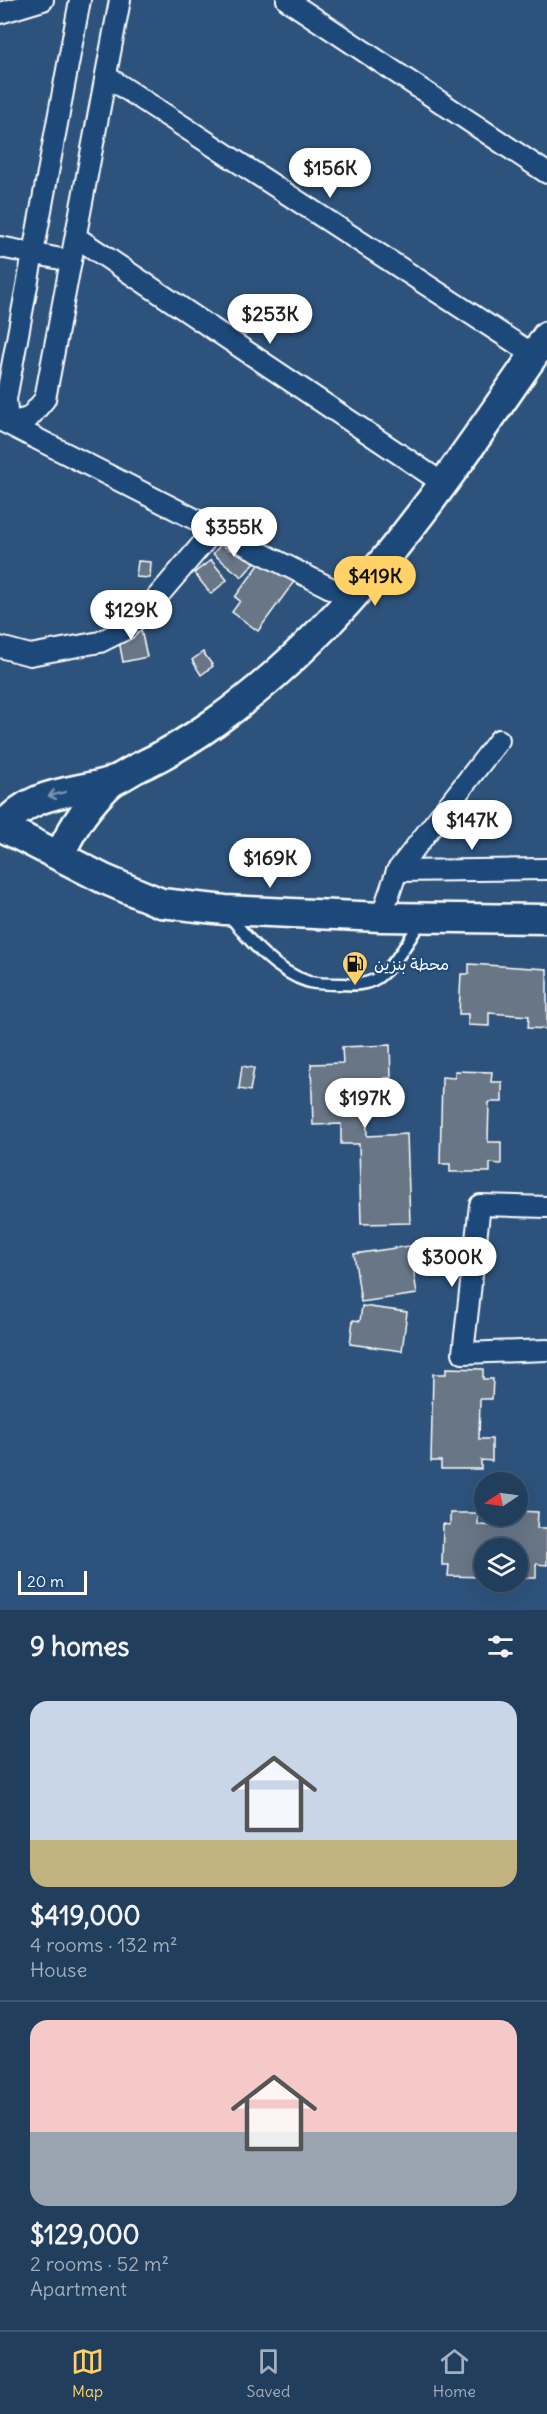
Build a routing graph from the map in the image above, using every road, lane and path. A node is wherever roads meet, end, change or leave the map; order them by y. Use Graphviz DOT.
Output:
graph roads {
  1 [pos="43,0"];
  2 [pos="80,0"];
  3 [pos="120,0"];
  4 [pos="296,3"];
  5 [pos="0,14"];
  6 [pos="106,76"];
  7 [pos="547,173"];
  8 [pos="76,237"];
  9 [pos="0,247"];
  10 [pos="33,253"];
  11 [pos="71,261"];
  12 [pos="540,345"];
  13 [pos="4,422"];
  14 [pos="444,484"];
  15 [pos="215,529"];
  16 [pos="352,599"];
  17 [pos="0,647"];
  18 [pos="499,740"];
  19 [pos="114,780"];
  20 [pos="2,826"];
  21 [pos="60,855"];
  22 [pos="547,869"];
  23 [pos="397,871"];
  24 [pos="225,910"];
  25 [pos="381,917"];
  26 [pos="423,917"];
  27 [pos="547,919"];
  28 [pos="547,1207"];
  29 [pos="547,1350"];
  1 -- 5 [label="street"];
  2 -- 10 [label="street"];
  3 -- 6 [label="street"];
  4 -- 7 [label="street"];
  6 -- 8 [label="street"];
  6 -- 12 [label="street"];
  8 -- 11 [label="street"];
  8 -- 14 [label="street"];
  9 -- 10 [label="street"];
  10 -- 11 [label="street"];
  10 -- 13 [label="street"];
  11 -- 13 [label="street"];
  12 -- 14 [label="street"];
  13 -- 15 [label="street"];
  14 -- 16 [label="street"];
  15 -- 16 [label="street"];
  15 -- 17 [label="street"];
  16 -- 19 [label="street"];
  18 -- 23 [label="street"];
  19 -- 20 [label="street, one-way"];
  19 -- 21 [label="street"];
  20 -- 21 [label="street"];
  21 -- 24 [label="street"];
  22 -- 23 [label="street"];
  23 -- 25 [label="street"];
  24 -- 25 [label="street"];
  24 -- 26 [label="lane"];
  25 -- 26 [label="street"];
  26 -- 27 [label="street"];
  28 -- 29 [label="street"];
}
